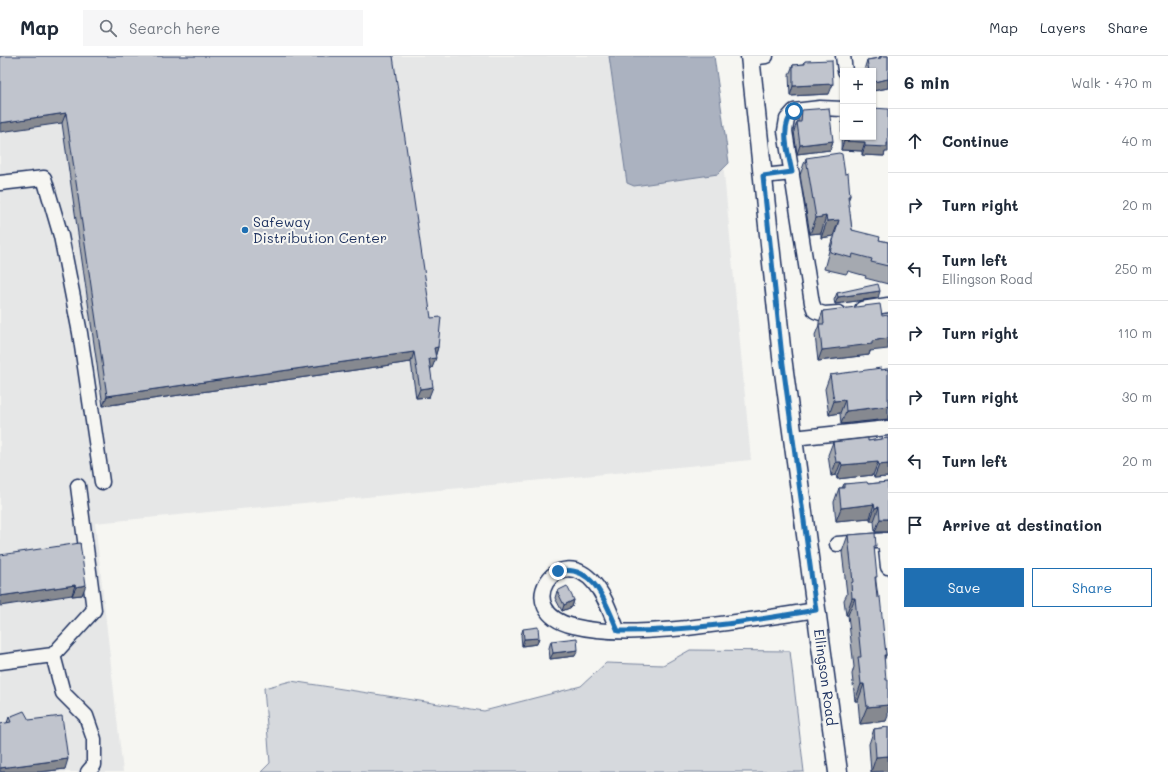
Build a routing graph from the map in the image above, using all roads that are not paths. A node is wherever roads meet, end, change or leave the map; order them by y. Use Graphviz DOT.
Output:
graph roads {
  1 [pos="843,56"];
  2 [pos="754,57"];
  3 [pos="844,68"];
  4 [pos="840,109"];
  5 [pos="792,172"];
  6 [pos="763,176"];
  7 [pos="0,183"];
  8 [pos="888,305"];
  9 [pos="888,428"];
  10 [pos="793,438"];
  11 [pos="102,482"];
  12 [pos="78,486"];
  13 [pos="886,540"];
  14 [pos="837,544"];
  15 [pos="888,567"];
  16 [pos="816,610"];
  17 [pos="618,631"];
  18 [pos="54,655"];
  19 [pos="0,662"];
  20 [pos="88,772"];
  21 [pos="838,772"];
  1 -- 3 [label="lane"];
  2 -- 6 [label="main road, Ellingson Road"];
  4 -- 5 [label="lane"];
  5 -- 6 [label="lane"];
  5 -- 8 [label="lane"];
  6 -- 10 [label="main road, Ellingson Road"];
  7 -- 11 [label="lane"];
  9 -- 10 [label="lane"];
  10 -- 16 [label="main road, Ellingson Road"];
  12 -- 18 [label="lane"];
  13 -- 14 [label="lane"];
  13 -- 15 [label="lane"];
  16 -- 17 [label="lane"];
  16 -- 21 [label="main road, Ellingson Road"];
  17 -- 17 [label="lane"];
  18 -- 19 [label="lane"];
  18 -- 20 [label="lane"];
}
